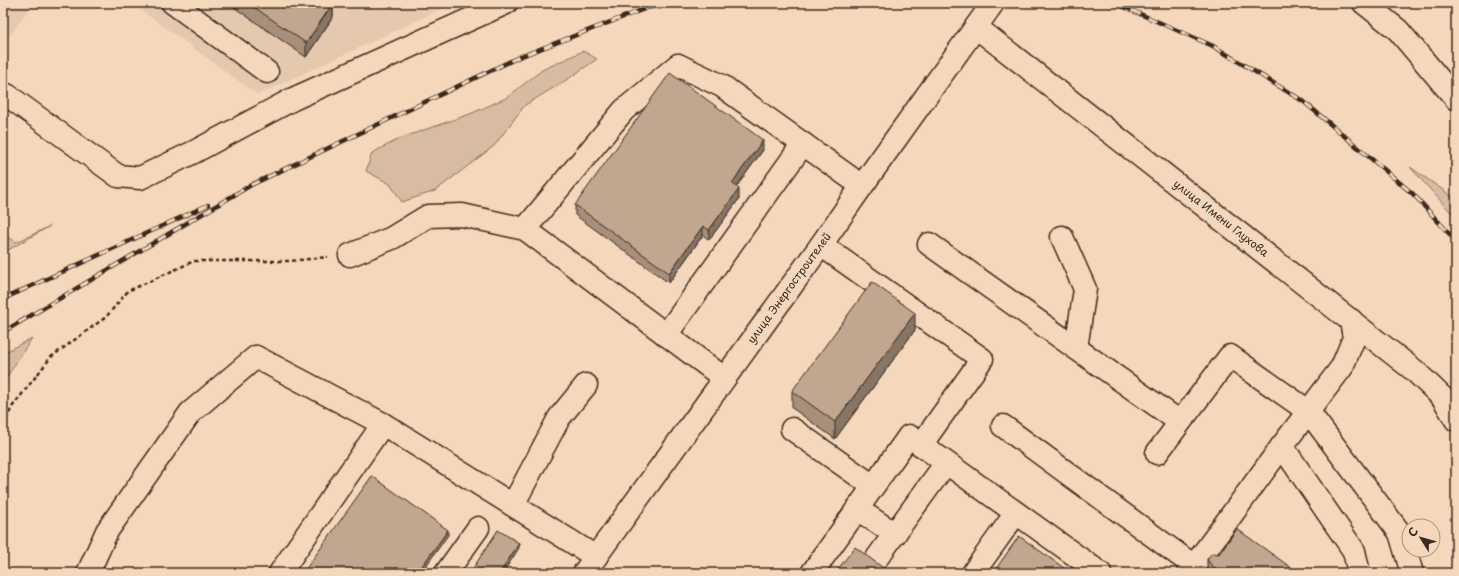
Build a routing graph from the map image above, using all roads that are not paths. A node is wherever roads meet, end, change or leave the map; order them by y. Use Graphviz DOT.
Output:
graph roads {
  1 [pos="173,3"];
  2 [pos="506,3"];
  3 [pos="993,3"];
  4 [pos="1364,3"];
  5 [pos="976,27"];
  6 [pos="267,72"];
  7 [pos="7,95"];
  8 [pos="1456,99"];
  9 [pos="803,144"];
  10 [pos="862,186"];
  11 [pos="525,229"];
  12 [pos="1062,237"];
  13 [pos="929,244"];
  14 [pos="821,246"];
  15 [pos="350,255"];
  16 [pos="1351,320"];
  17 [pos="666,335"];
  18 [pos="1076,348"];
  19 [pos="724,378"];
  20 [pos="586,385"];
  21 [pos="1308,411"];
  22 [pos="1456,420"];
  23 [pos="1180,422"];
  24 [pos="383,424"];
  25 [pos="1003,426"];
  26 [pos="792,429"];
  27 [pos="921,445"];
  28 [pos="1282,446"];
  29 [pos="1157,453"];
  30 [pos="946,463"];
  31 [pos="873,486"];
  32 [pos="513,505"];
  33 [pos="857,509"];
  34 [pos="1016,513"];
  35 [pos="478,528"];
  36 [pos="895,534"];
  37 [pos="877,558"];
  38 [pos="590,565"];
  39 [pos="1192,569"];
  40 [pos="88,573"];
  41 [pos="280,573"];
  42 [pos="446,573"];
  43 [pos="812,573"];
  44 [pos="973,573"];
  45 [pos="1100,573"];
  46 [pos="1359,573"];
  47 [pos="1412,573"];
  1 -- 6 [label="main road"];
  2 -- 7 [label="main road"];
  3 -- 5 [label="main road, улица Энергостроителей"];
  4 -- 8 [label="main road"];
  5 -- 10 [label="main road, улица Энергостроителей"];
  5 -- 16 [label="main road, улица Имени Глухова"];
  9 -- 10 [label="main road"];
  9 -- 11 [label="main road"];
  9 -- 17 [label="main road"];
  10 -- 14 [label="main road, улица Энергостроителей"];
  11 -- 15 [label="main road"];
  11 -- 17 [label="main road"];
  12 -- 18 [label="main road"];
  13 -- 18 [label="main road"];
  14 -- 19 [label="main road, улица Энергостроителей"];
  14 -- 27 [label="main road"];
  16 -- 21 [label="main road"];
  16 -- 22 [label="main road, улица Имени Глухова"];
  17 -- 19 [label="main road"];
  18 -- 23 [label="main road"];
  19 -- 38 [label="main road, улица Энергостроителей"];
  20 -- 32 [label="main road"];
  21 -- 23 [label="main road"];
  21 -- 28 [label="main road"];
  21 -- 47 [label="main road"];
  23 -- 29 [label="main road"];
  24 -- 32 [label="main road"];
  24 -- 40 [label="main road"];
  24 -- 41 [label="main road"];
  25 -- 39 [label="main road"];
  26 -- 31 [label="main road"];
  27 -- 30 [label="main road"];
  27 -- 31 [label="main road"];
  28 -- 39 [label="main road"];
  28 -- 46 [label="main road"];
  30 -- 34 [label="main road"];
  30 -- 36 [label="main road"];
  31 -- 33 [label="main road"];
  32 -- 38 [label="main road"];
  33 -- 36 [label="main road"];
  33 -- 43 [label="main road"];
  34 -- 44 [label="main road"];
  34 -- 45 [label="main road"];
  35 -- 42 [label="main road"];
  36 -- 37 [label="main road"];
}
